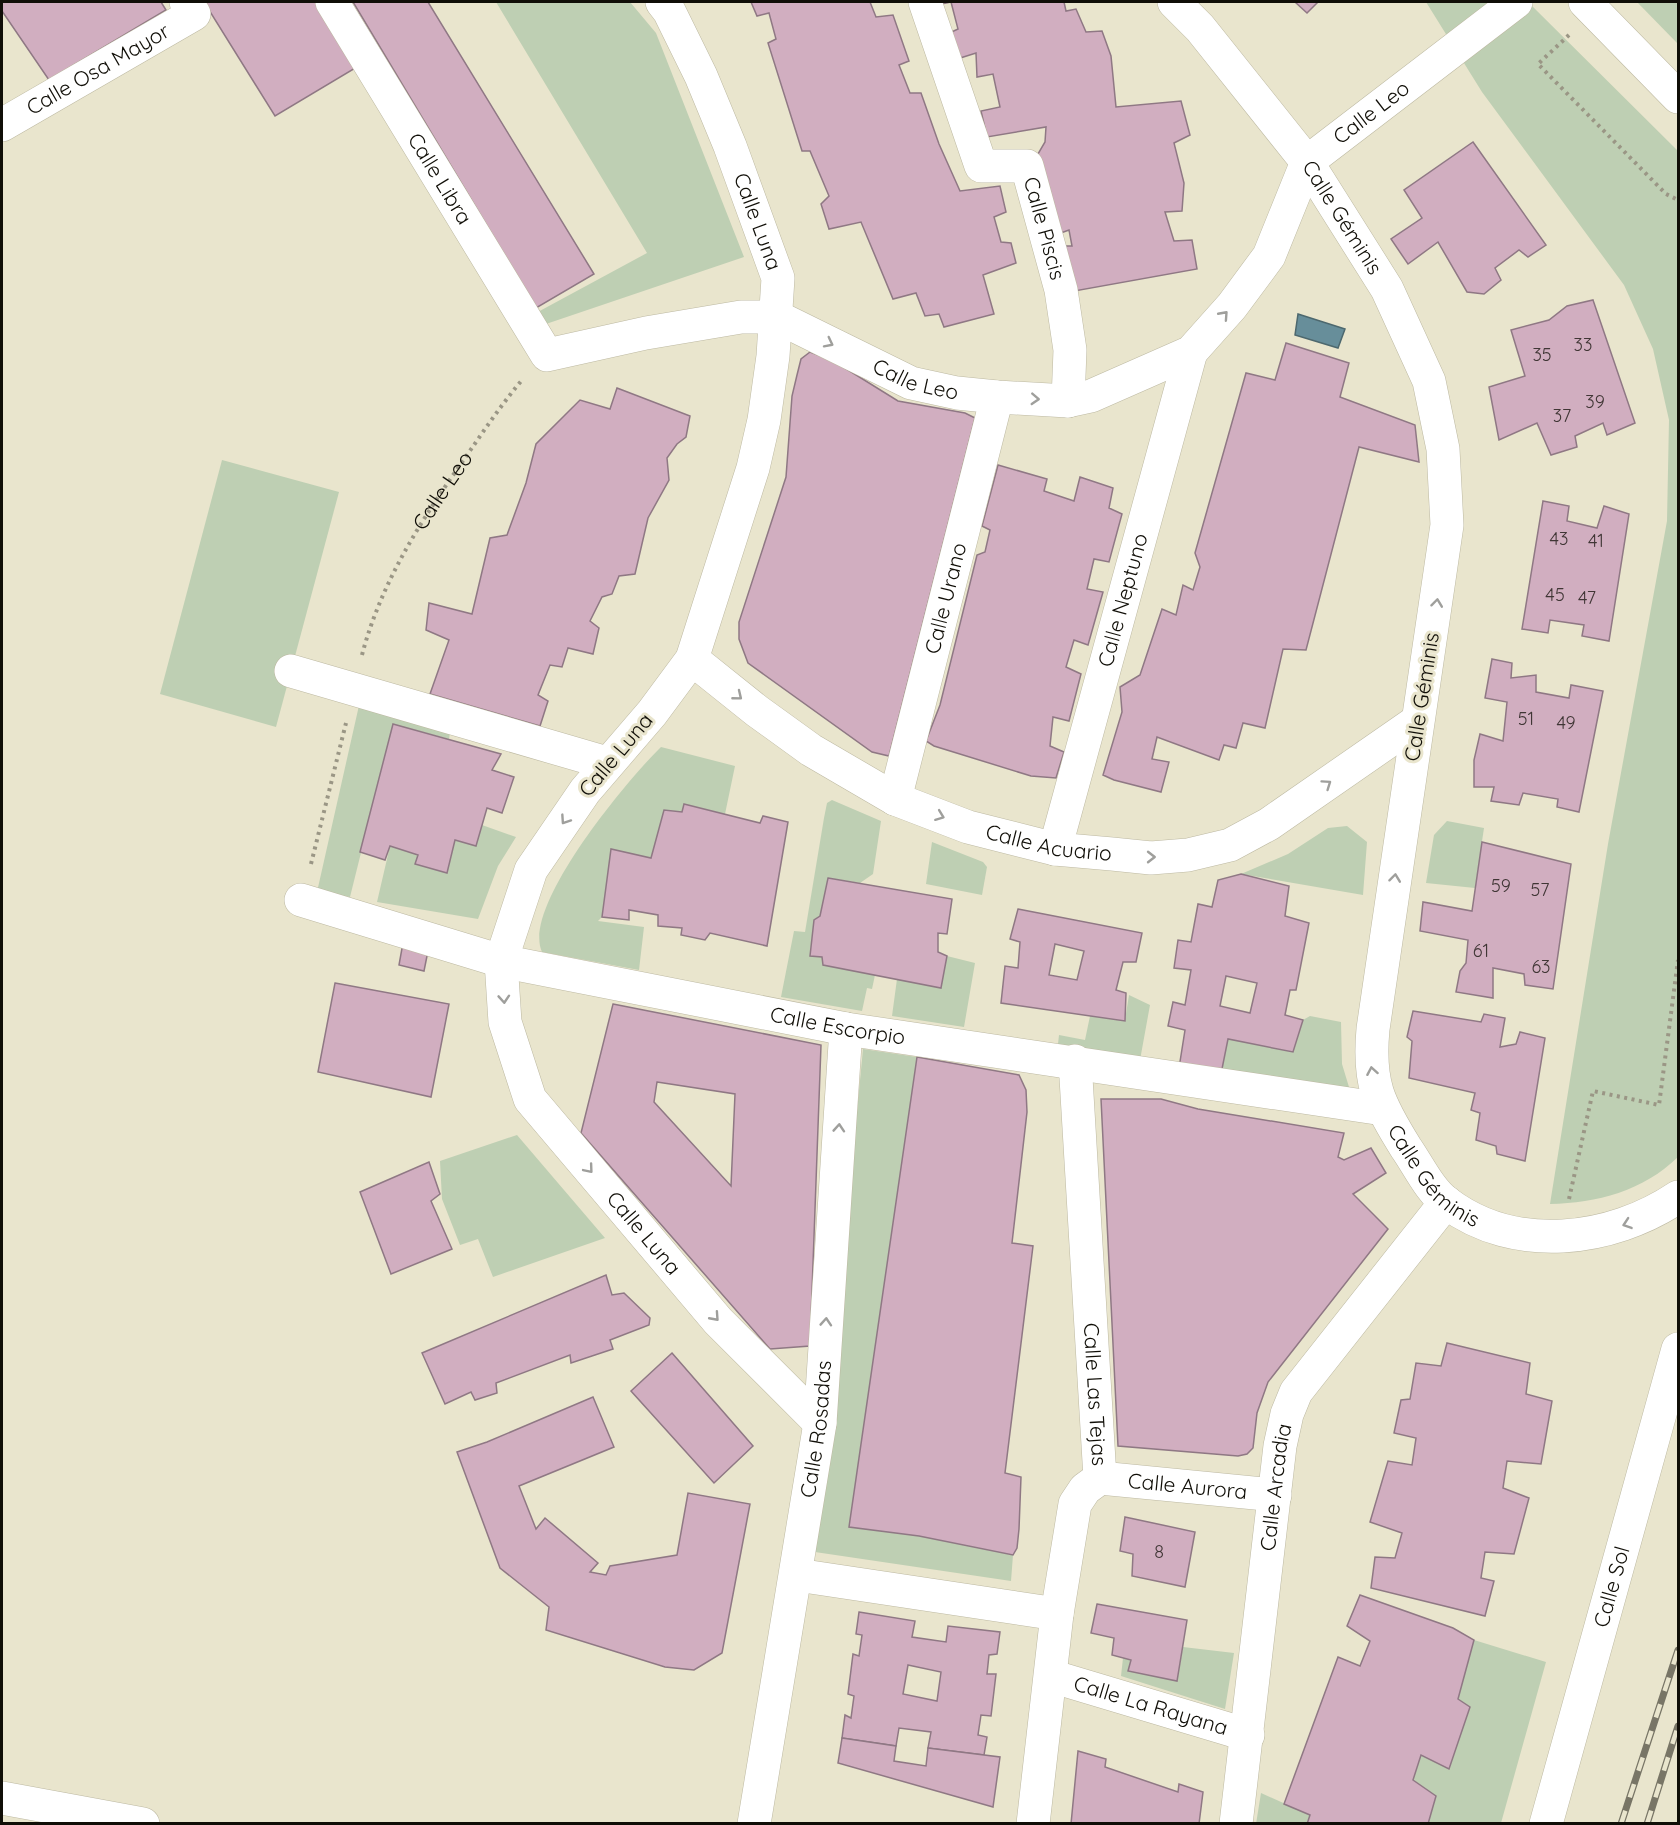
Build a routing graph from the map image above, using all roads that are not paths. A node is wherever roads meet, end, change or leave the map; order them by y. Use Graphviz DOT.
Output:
graph roads {
  1 [pos="332,2"];
  2 [pos="662,2"];
  3 [pos="925,2"];
  4 [pos="1174,2"];
  5 [pos="1516,2"];
  6 [pos="1590,7"];
  7 [pos="190,8"];
  8 [pos="1678,97"];
  9 [pos="2,125"];
  10 [pos="1306,162"];
  11 [pos="777,317"];
  12 [pos="1191,352"];
  13 [pos="547,355"];
  14 [pos="997,397"];
  15 [pos="1068,401"];
  16 [pos="693,659"];
  17 [pos="291,671"];
  18 [pos="1416,722"];
  19 [pos="607,763"];
  20 [pos="895,799"];
  21 [pos="1055,849"];
  22 [pos="301,900"];
  23 [pos="501,961"];
  24 [pos="846,1029"];
  25 [pos="1075,1061"];
  26 [pos="1383,1109"];
  27 [pos="1678,1197"];
  28 [pos="1446,1202"];
  29 [pos="1678,1349"];
  30 [pos="820,1423"];
  31 [pos="1100,1478"];
  32 [pos="1275,1495"];
  33 [pos="797,1575"];
  34 [pos="1057,1614"];
  35 [pos="1051,1676"];
  36 [pos="1248,1735"];
  37 [pos="2,1798"];
  38 [pos="143,1824"];
  39 [pos="754,1824"];
  40 [pos="1033,1824"];
  41 [pos="1236,1824"];
  42 [pos="1546,1824"];
  1 -- 13 [label="street, Calle Libra"];
  2 -- 11 [label="street, Calle Luna"];
  3 -- 15 [label="street, Calle Piscis"];
  4 -- 10 [label="street, Calle Géminis"];
  5 -- 10 [label="street, Calle Leo"];
  6 -- 8 [label="street"];
  7 -- 9 [label="street, Calle Osa Mayor"];
  12 -- 10 [label="street, Calle Leo, one-way"];
  18 -- 10 [label="street, Calle Géminis, one-way"];
  11 -- 13 [label="street, Calle Leo"];
  11 -- 14 [label="street, Calle Leo, one-way"];
  11 -- 16 [label="street, Calle Luna"];
  12 -- 15 [label="street, Calle Leo"];
  12 -- 21 [label="street, Calle Neptuno"];
  14 -- 15 [label="street, Calle Leo, one-way"];
  14 -- 20 [label="street, Calle Urano"];
  16 -- 19 [label="street, Calle Luna"];
  16 -- 20 [label="street, Calle Acuario, one-way"];
  17 -- 19 [label="street"];
  21 -- 18 [label="street, Calle Acuario, one-way"];
  26 -- 18 [label="street, Calle Géminis, one-way"];
  19 -- 23 [label="street, Calle Luna, one-way"];
  20 -- 21 [label="street, Calle Acuario, one-way"];
  22 -- 23 [label="street, Calle Escorpio"];
  23 -- 24 [label="street, Calle Escorpio"];
  23 -- 30 [label="street, Calle Luna, one-way"];
  24 -- 25 [label="street, Calle Escorpio"];
  30 -- 24 [label="street, Calle Rosadas, one-way"];
  25 -- 26 [label="street, Calle Escorpio"];
  25 -- 31 [label="street, Calle Las Tejas"];
  26 -- 28 [label="street, Calle Géminis"];
  27 -- 28 [label="street, Calle Géminis, one-way"];
  28 -- 32 [label="street, Calle Arcadia"];
  29 -- 42 [label="street, Calle Sol"];
  30 -- 33 [label="street, Calle Rosadas"];
  31 -- 32 [label="street, Calle Aurora"];
  31 -- 34 [label="street, Calle Las Tejas"];
  32 -- 36 [label="street, Calle Arcadia"];
  33 -- 34 [label="street"];
  33 -- 39 [label="street, Calle Rosadas"];
  34 -- 35 [label="street, Calle Las Tejas"];
  35 -- 36 [label="street, Calle La Rayana"];
  35 -- 40 [label="street, Calle Las Tejas"];
  36 -- 41 [label="street, Calle Arcadia"];
  37 -- 38 [label="street"];
}
